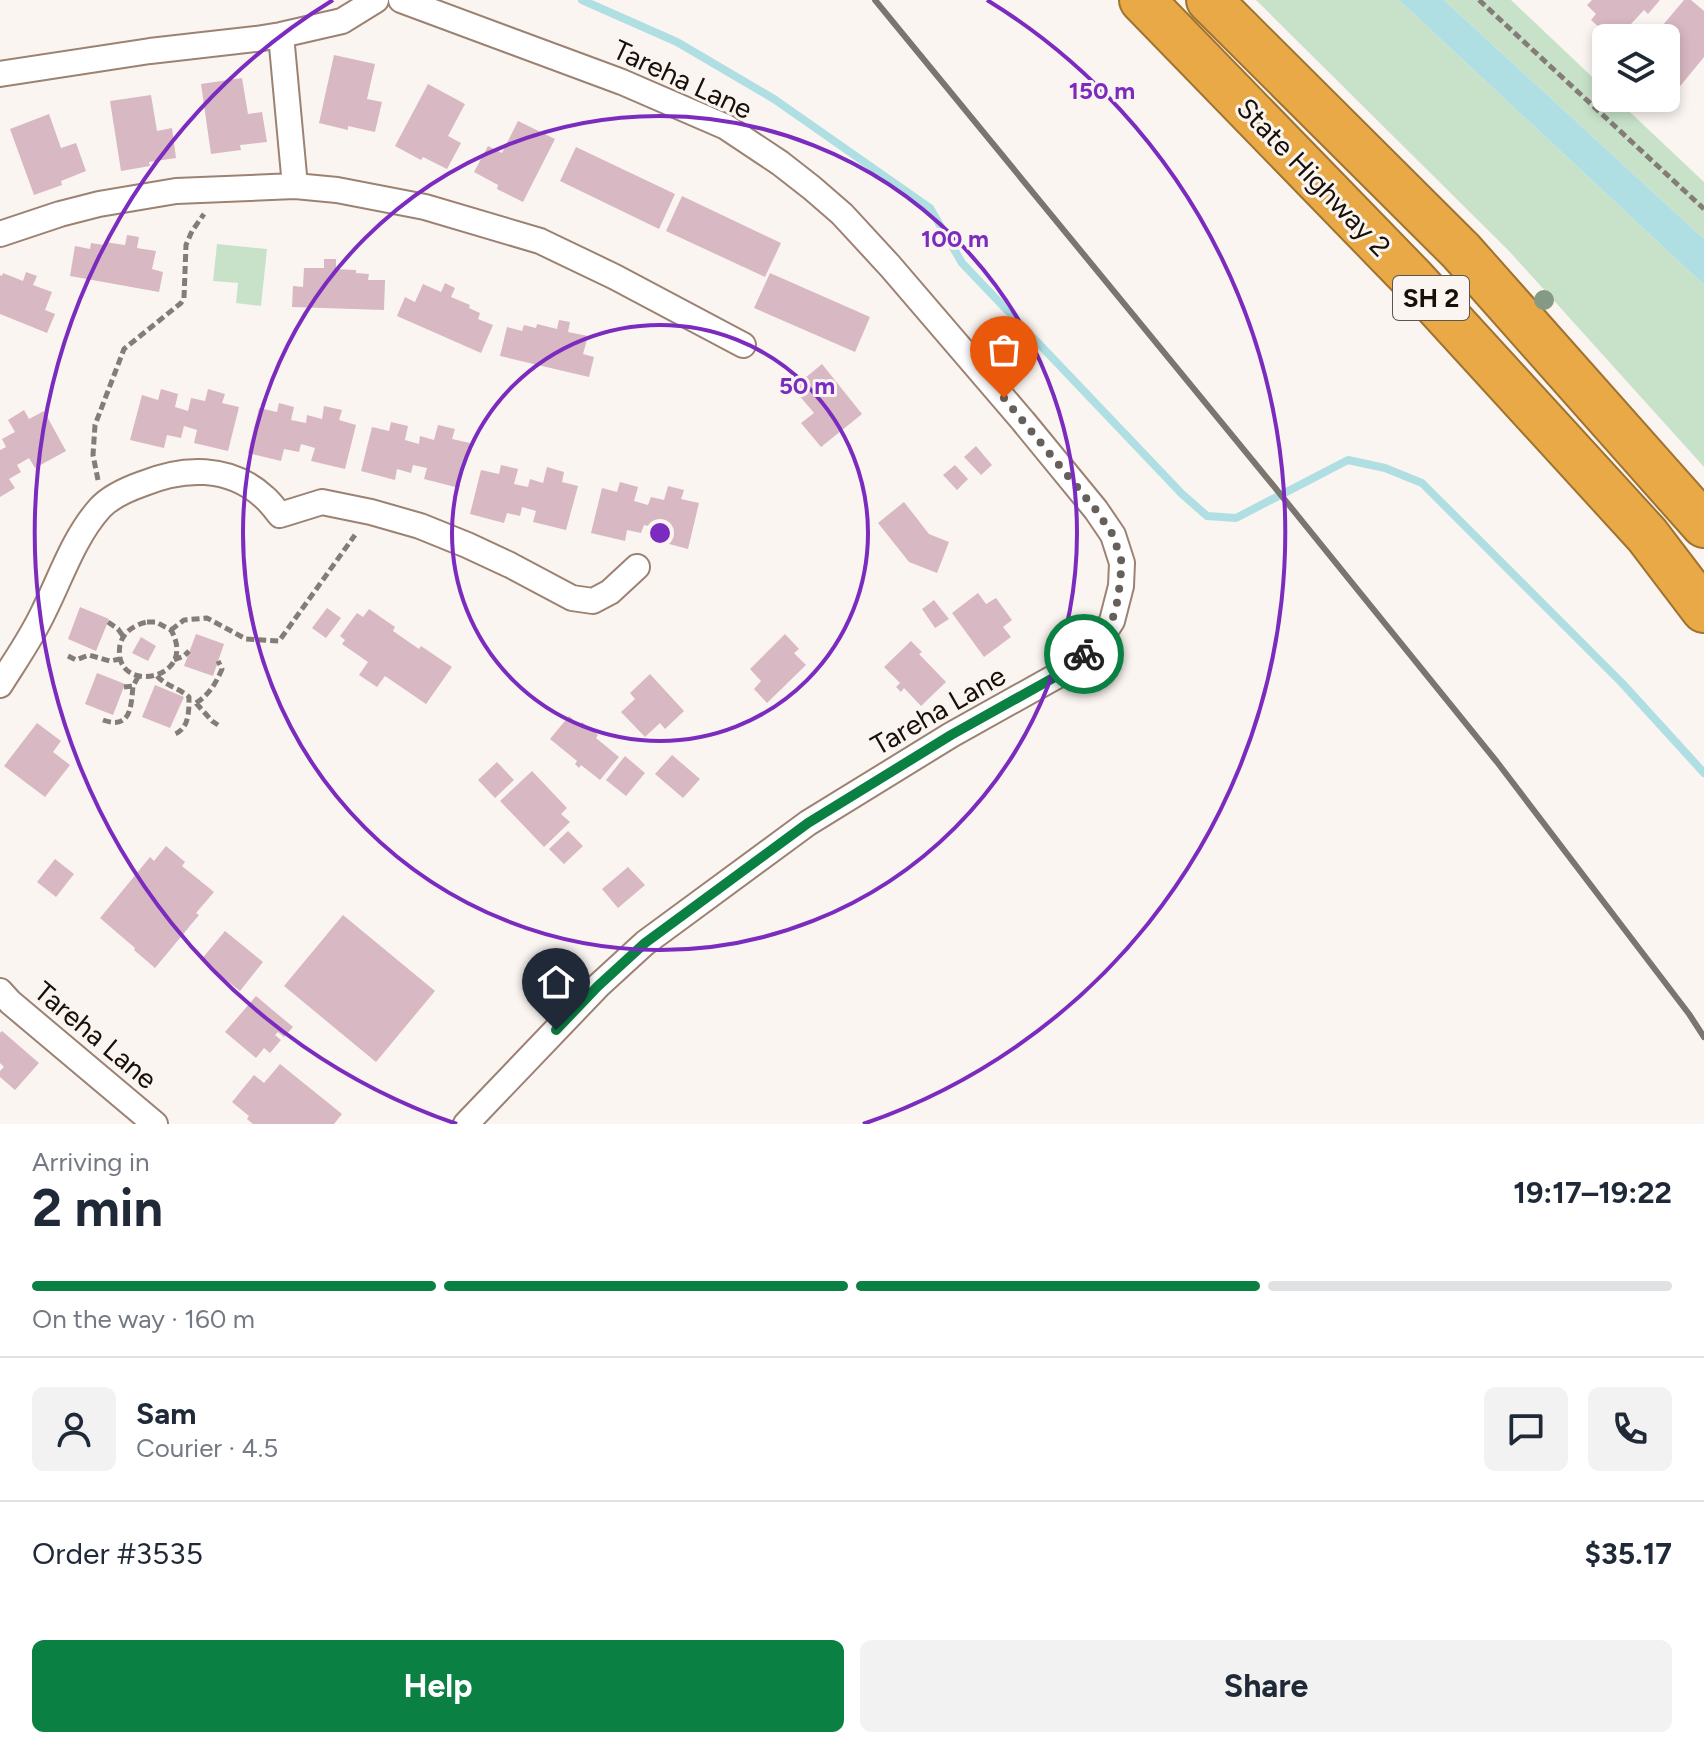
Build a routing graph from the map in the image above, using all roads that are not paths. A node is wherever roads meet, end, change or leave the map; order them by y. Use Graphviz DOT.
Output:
graph roads {
  1 [pos="376,0"];
  2 [pos="401,0"];
  3 [pos="1142,0"];
  4 [pos="1209,0"];
  5 [pos="281,35"];
  6 [pos="0,74"];
  7 [pos="295,186"];
  8 [pos="0,234"];
  9 [pos="743,345"];
  10 [pos="1704,525"];
  11 [pos="637,567"];
  12 [pos="1704,610"];
  13 [pos="0,685"];
  14 [pos="0,991"];
  15 [pos="155,1124"];
  16 [pos="466,1124"];
  1 -- 5 [label="street"];
  2 -- 16 [label="street, Tareha Lane"];
  3 -- 12 [label="highway, State Highway 2 / SH 2"];
  4 -- 10 [label="highway, State Highway 2 / SH 2"];
  5 -- 6 [label="street"];
  5 -- 7 [label="street"];
  7 -- 8 [label="street"];
  7 -- 9 [label="street"];
  11 -- 13 [label="street"];
  14 -- 15 [label="street, Tareha Lane"];
}
